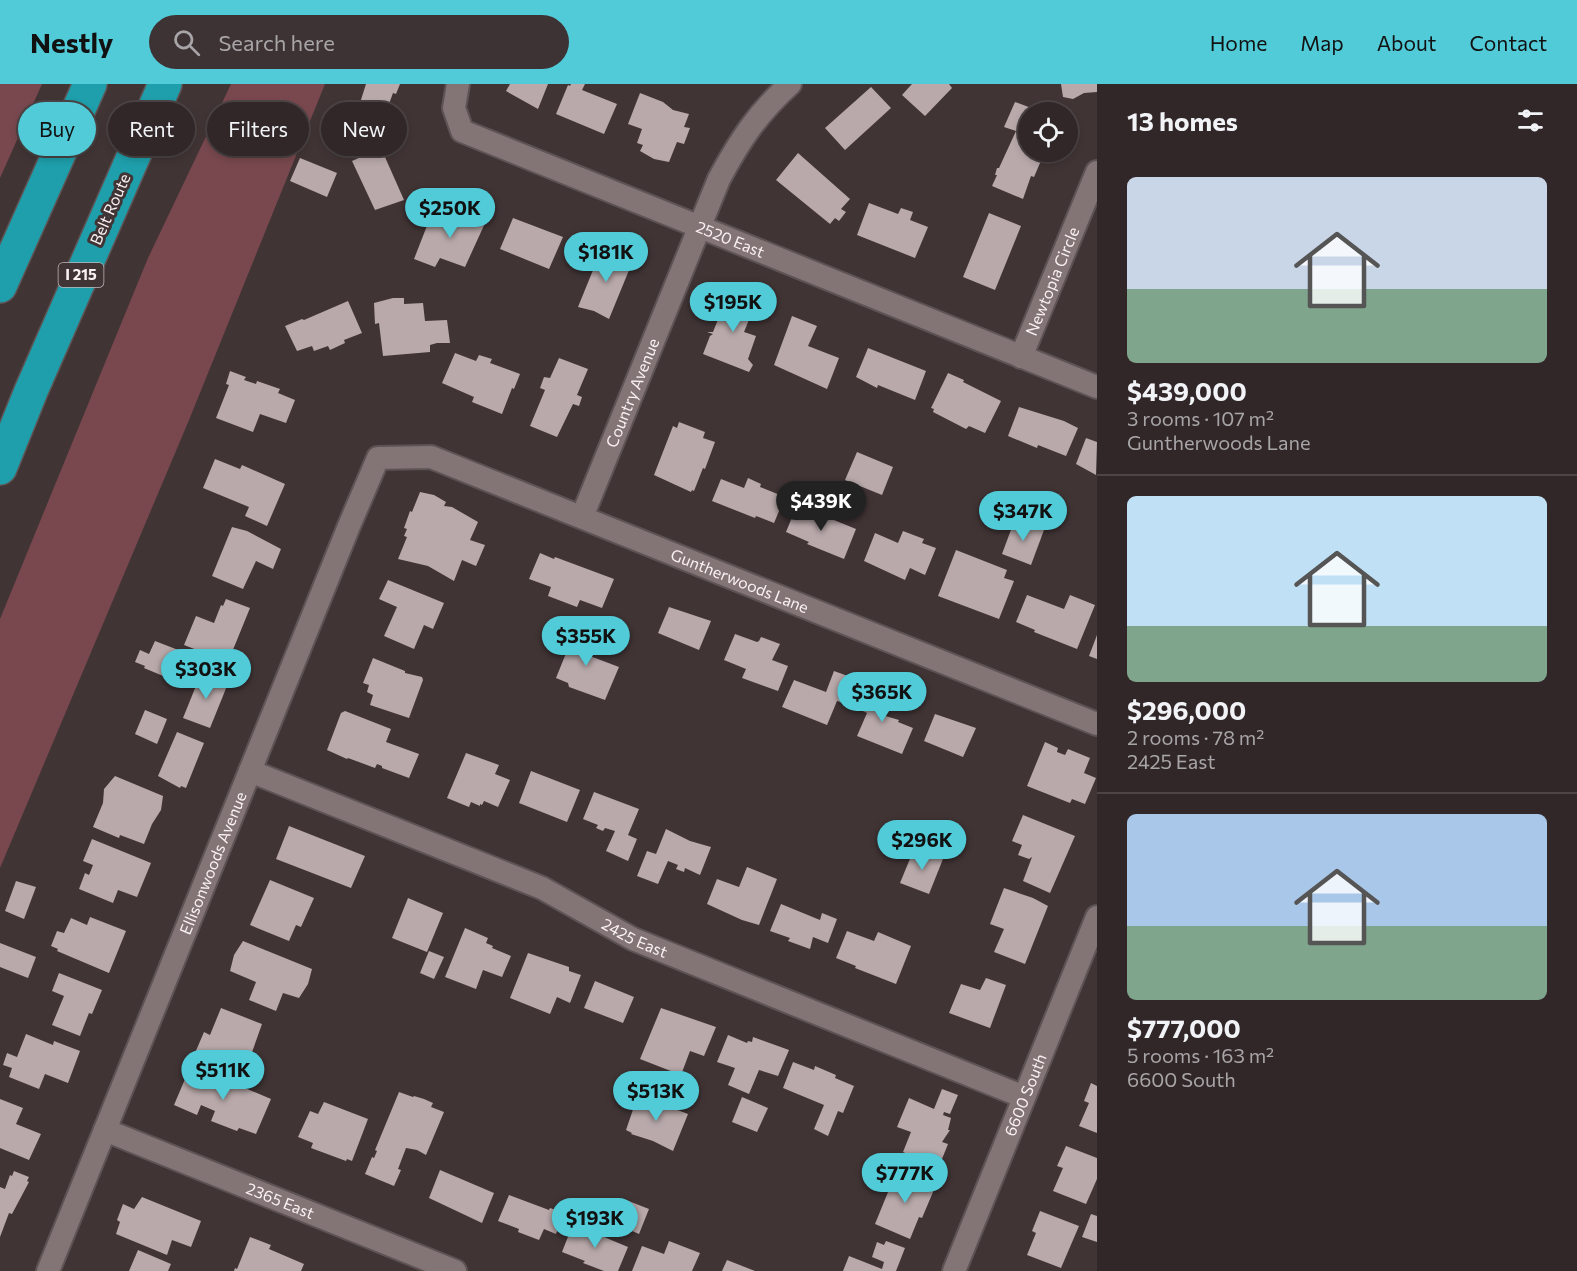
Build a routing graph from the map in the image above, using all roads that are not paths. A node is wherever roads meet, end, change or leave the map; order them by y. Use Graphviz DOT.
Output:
graph roads {
  1 [pos="90,84"];
  2 [pos="165,84"];
  3 [pos="458,84"];
  4 [pos="790,84"];
  5 [pos="1097,172"];
  6 [pos="700,227"];
  7 [pos="0,286"];
  8 [pos="1021,357"];
  9 [pos="1097,387"];
  10 [pos="378,458"];
  11 [pos="0,468"];
  12 [pos="582,517"];
  13 [pos="1097,724"];
  14 [pos="250,771"];
  15 [pos="1097,917"];
  16 [pos="1024,1097"];
  17 [pos="105,1130"];
  18 [pos="48,1271"];
  19 [pos="455,1271"];
  20 [pos="954,1271"];
  1 -- 7 [label="highway"];
  2 -- 11 [label="highway, Belt Route / I 215"];
  3 -- 6 [label="street, 2520 East"];
  4 -- 6 [label="street, Country Avenue"];
  5 -- 8 [label="street, Newtopia Circle"];
  6 -- 8 [label="street, 2520 East"];
  6 -- 12 [label="street, Country Avenue"];
  8 -- 9 [label="street, 2520 East"];
  10 -- 12 [label="street, Guntherwoods Lane"];
  10 -- 14 [label="street, Ellisonwoods Avenue"];
  12 -- 13 [label="street, Guntherwoods Lane"];
  14 -- 16 [label="street, 2425 East"];
  14 -- 17 [label="street, Ellisonwoods Avenue"];
  15 -- 16 [label="street, 6600 South"];
  16 -- 20 [label="street, 6600 South"];
  17 -- 18 [label="street, Ellisonwoods Avenue"];
  17 -- 19 [label="street, 2365 East"];
}
